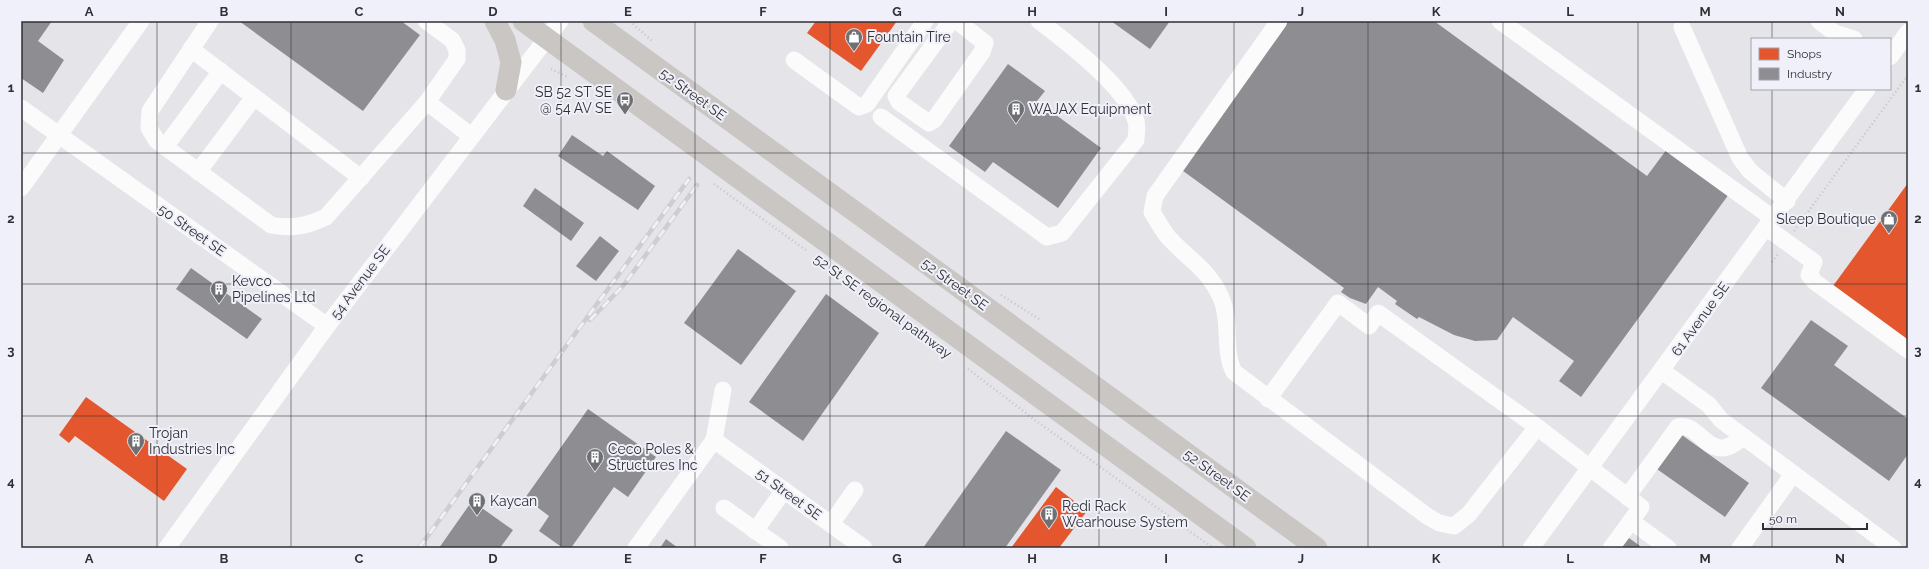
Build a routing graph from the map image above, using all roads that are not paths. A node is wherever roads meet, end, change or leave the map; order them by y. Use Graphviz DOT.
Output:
graph roads {
  1 [pos="141,21"];
  2 [pos="210,21"];
  3 [pos="426,21"];
  4 [pos="496,21"];
  5 [pos="523,21"];
  6 [pos="560,21"];
  7 [pos="593,21"];
  8 [pos="609,21"];
  9 [pos="926,21"];
  10 [pos="951,21"];
  11 [pos="957,21"];
  12 [pos="1039,21"];
  13 [pos="1279,21"];
  14 [pos="1500,21"];
  15 [pos="1819,21"];
  16 [pos="1682,27"];
  17 [pos="1851,38"];
  18 [pos="547,39"];
  19 [pos="620,41"];
  20 [pos="191,49"];
  21 [pos="794,60"];
  22 [pos="220,71"];
  23 [pos="506,90"];
  24 [pos="1866,90"];
  25 [pos="254,96"];
  26 [pos="427,102"];
  27 [pos="21,108"];
  28 [pos="881,117"];
  29 [pos="58,135"];
  30 [pos="471,136"];
  31 [pos="164,147"];
  32 [pos="198,172"];
  33 [pos="361,178"];
  34 [pos="21,188"];
  35 [pos="1787,201"];
  36 [pos="1770,223"];
  37 [pos="327,326"];
  38 [pos="1908,350"];
  39 [pos="1662,371"];
  40 [pos="723,390"];
  41 [pos="1268,399"];
  42 [pos="1537,428"];
  43 [pos="1744,438"];
  44 [pos="714,440"];
  45 [pos="1590,467"];
  46 [pos="1793,474"];
  47 [pos="784,490"];
  48 [pos="855,490"];
  49 [pos="1627,497"];
  50 [pos="724,508"];
  51 [pos="1631,521"];
  52 [pos="830,524"];
  53 [pos="755,531"];
  54 [pos="1659,546"];
  55 [pos="167,548"];
  56 [pos="636,548"];
  57 [pos="780,548"];
  58 [pos="864,548"];
  59 [pos="1246,548"];
  60 [pos="1317,548"];
  61 [pos="1531,548"];
  62 [pos="1612,548"];
  63 [pos="1740,548"];
  64 [pos="1893,548"];
  1 -- 29 [label="street"];
  2 -- 20 [label="street"];
  3 -- 26 [label="street"];
  4 -- 23 [label="main road"];
  5 -- 18 [label="main road"];
  6 -- 18 [label="street, 54 Avenue SE"];
  7 -- 19 [label="main road, 52 Street SE"];
  8 -- 19 [label="main road"];
  9 -- 21 [label="street"];
  10 -- 11 [label="street"];
  12 -- 28 [label="street"];
  13 -- 41 [label="street"];
  14 -- 36 [label="street"];
  15 -- 17 [label="street"];
  16 -- 35 [label="street"];
  18 -- 23 [label="street, 54 Avenue SE"];
  18 -- 59 [label="main road"];
  19 -- 60 [label="main road, 52 Street SE"];
  20 -- 22 [label="street"];
  20 -- 31 [label="street"];
  22 -- 25 [label="street"];
  22 -- 31 [label="street"];
  23 -- 30 [label="street, 54 Avenue SE"];
  24 -- 35 [label="street, 61 Avenue SE"];
  25 -- 32 [label="street"];
  25 -- 33 [label="street"];
  26 -- 30 [label="street"];
  26 -- 33 [label="street"];
  27 -- 29 [label="street, 50 Street SE"];
  29 -- 34 [label="street"];
  29 -- 37 [label="street, 50 Street SE"];
  30 -- 37 [label="street, 54 Avenue SE"];
  31 -- 32 [label="street"];
  32 -- 33 [label="street"];
  35 -- 36 [label="street, 61 Avenue SE"];
  36 -- 38 [label="street"];
  36 -- 39 [label="street, 61 Avenue SE"];
  37 -- 55 [label="street, 54 Avenue SE"];
  39 -- 43 [label="street"];
  39 -- 45 [label="street, 61 Avenue SE"];
  40 -- 44 [label="street"];
  41 -- 42 [label="street"];
  41 -- 42 [label="street"];
  42 -- 45 [label="street"];
  43 -- 46 [label="street"];
  43 -- 49 [label="street"];
  44 -- 47 [label="street, 51 Street SE"];
  44 -- 56 [label="street"];
  45 -- 49 [label="street"];
  45 -- 61 [label="street, 61 Avenue SE"];
  46 -- 63 [label="street"];
  46 -- 64 [label="street"];
  47 -- 52 [label="street, 51 Street SE"];
  47 -- 53 [label="street"];
  48 -- 52 [label="street"];
  49 -- 51 [label="street"];
  50 -- 53 [label="street"];
  51 -- 54 [label="street"];
  51 -- 62 [label="street"];
  52 -- 58 [label="street, 51 Street SE"];
  53 -- 57 [label="street"];
}
